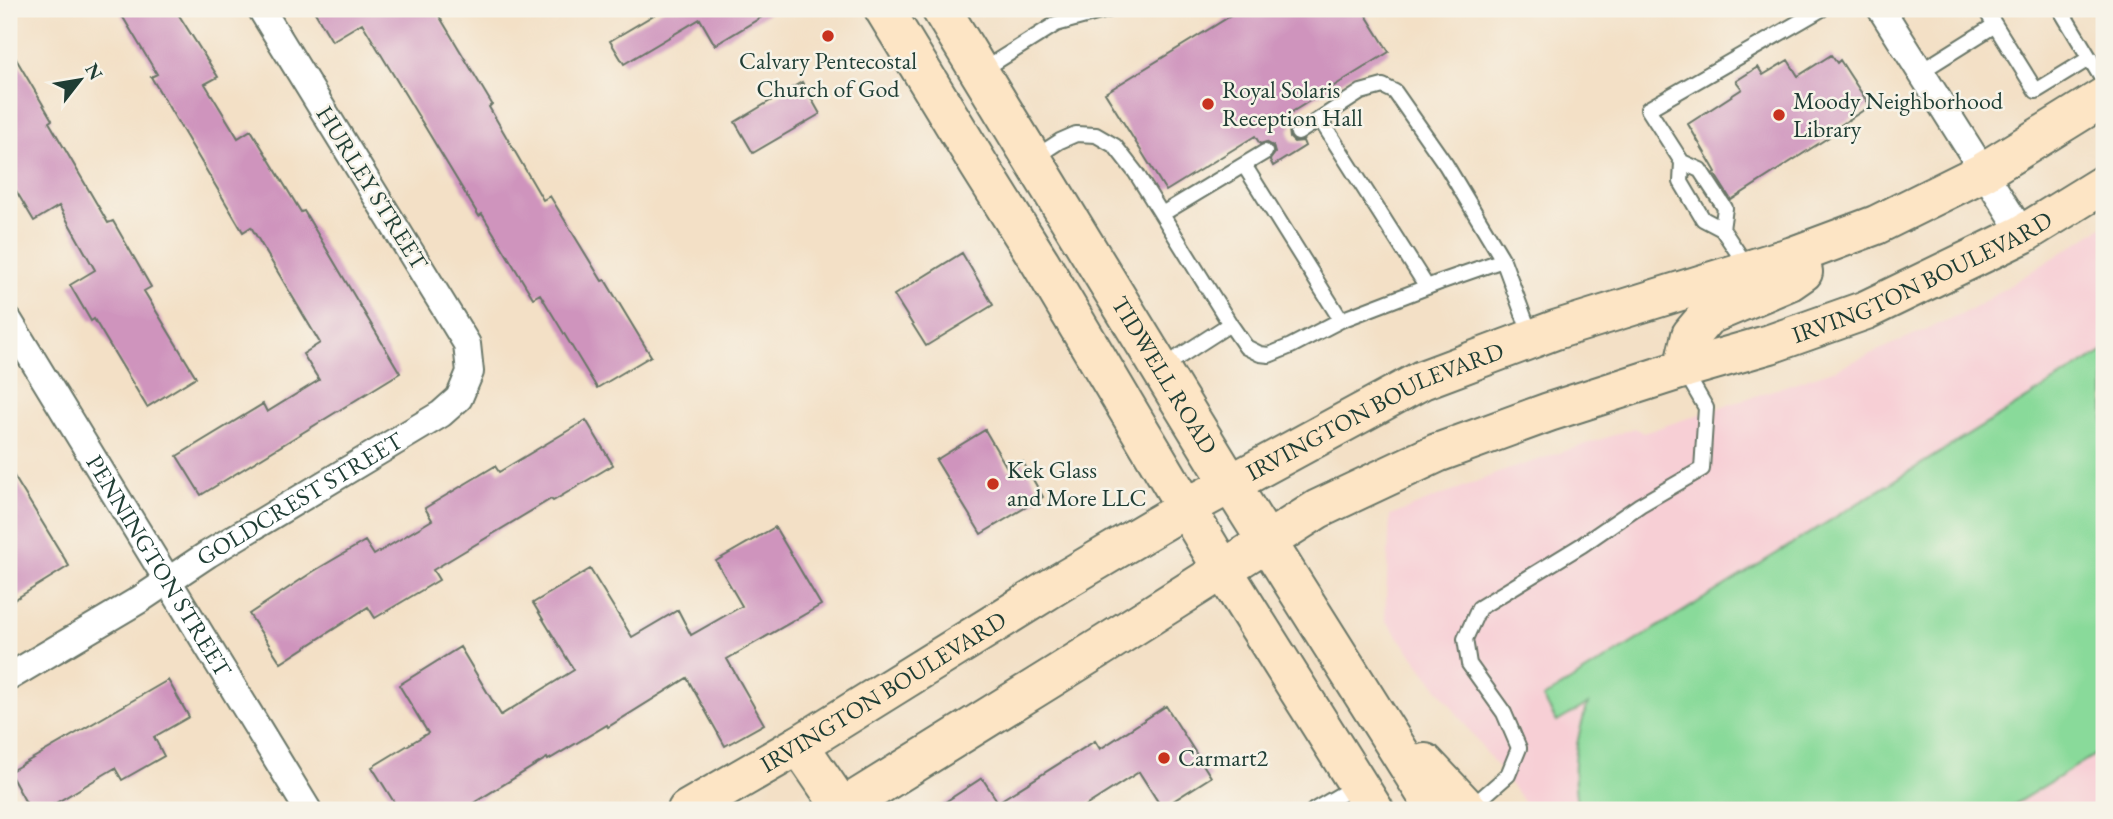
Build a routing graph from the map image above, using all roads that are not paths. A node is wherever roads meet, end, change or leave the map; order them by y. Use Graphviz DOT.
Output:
graph roads {
  1 [pos="261,9"];
  2 [pos="884,9"];
  3 [pos="941,9"];
  4 [pos="1111,9"];
  5 [pos="1822,9"];
  6 [pos="1881,9"];
  7 [pos="1985,9"];
  8 [pos="2060,9"];
  9 [pos="1995,25"];
  10 [pos="2090,58"];
  11 [pos="979,72"];
  12 [pos="1920,72"];
  13 [pos="2104,82"];
  14 [pos="2104,97"];
  15 [pos="1320,118"];
  16 [pos="1298,133"];
  17 [pos="1027,150"];
  18 [pos="1265,152"];
  19 [pos="1682,162"];
  20 [pos="979,165"];
  21 [pos="1244,165"];
  22 [pos="1983,172"];
  23 [pos="2104,184"];
  24 [pos="1162,214"];
  25 [pos="1876,225"];
  26 [pos="1722,229"];
  27 [pos="2023,234"];
  28 [pos="1503,260"];
  29 [pos="1749,269"];
  30 [pos="1427,287"];
  31 [pos="1341,320"];
  32 [pos="9,321"];
  33 [pos="1230,324"];
  34 [pos="1532,339"];
  35 [pos="1160,369"];
  36 [pos="1683,369"];
  37 [pos="470,372"];
  38 [pos="1230,483"];
  39 [pos="1186,508"];
  40 [pos="1266,542"];
  41 [pos="1223,570"];
  42 [pos="168,580"];
  43 [pos="9,677"];
  44 [pos="1368,704"];
  45 [pos="799,745"];
  46 [pos="1347,806"];
  47 [pos="841,809"];
  48 [pos="307,810"];
  49 [pos="687,810"];
  50 [pos="1436,810"];
  51 [pos="1468,810"];
  1 -- 37 [label="street, HURLEY STREET"];
  2 -- 20 [label="main road, TIDWELL ROAD"];
  3 -- 11 [label="main road, TIDWELL ROAD"];
  4 -- 11 [label="lane"];
  5 -- 19 [label="lane"];
  6 -- 12 [label="street"];
  7 -- 9 [label="lane"];
  8 -- 10 [label="lane"];
  9 -- 10 [label="lane"];
  9 -- 12 [label="lane"];
  10 -- 13 [label="lane"];
  11 -- 17 [label="main road, TIDWELL ROAD"];
  12 -- 22 [label="street"];
  14 -- 22 [label="main road, IRVINGTON BOULEVARD"];
  15 -- 16 [label="lane"];
  15 -- 28 [label="lane"];
  15 -- 30 [label="lane"];
  17 -- 20 [label="main road"];
  17 -- 24 [label="lane"];
  17 -- 35 [label="main road, TIDWELL ROAD"];
  18 -- 21 [label="lane"];
  19 -- 26 [label="lane"];
  19 -- 26 [label="lane"];
  20 -- 39 [label="main road, TIDWELL ROAD"];
  21 -- 24 [label="lane"];
  21 -- 31 [label="lane"];
  22 -- 25 [label="main road, IRVINGTON BOULEVARD"];
  22 -- 27 [label="street"];
  23 -- 27 [label="main road, IRVINGTON BOULEVARD"];
  24 -- 33 [label="lane"];
  25 -- 29 [label="main road, IRVINGTON BOULEVARD"];
  25 -- 36 [label="main road"];
  26 -- 29 [label="lane"];
  27 -- 36 [label="main road, IRVINGTON BOULEVARD"];
  28 -- 30 [label="lane"];
  28 -- 34 [label="lane"];
  29 -- 34 [label="main road, IRVINGTON BOULEVARD"];
  30 -- 31 [label="lane"];
  31 -- 33 [label="lane"];
  32 -- 42 [label="street, PENNINGTON STREET"];
  33 -- 35 [label="lane"];
  34 -- 38 [label="main road, IRVINGTON BOULEVARD"];
  35 -- 38 [label="main road, TIDWELL ROAD"];
  36 -- 40 [label="main road, IRVINGTON BOULEVARD"];
  36 -- 51 [label="lane"];
  37 -- 42 [label="street, GOLDCREST STREET"];
  38 -- 39 [label="main road, IRVINGTON BOULEVARD"];
  38 -- 40 [label="main road, TIDWELL ROAD"];
  39 -- 41 [label="main road, TIDWELL ROAD"];
  39 -- 45 [label="main road, IRVINGTON BOULEVARD"];
  40 -- 41 [label="main road, IRVINGTON BOULEVARD"];
  40 -- 44 [label="main road, TIDWELL ROAD"];
  41 -- 46 [label="main road, TIDWELL ROAD"];
  41 -- 47 [label="main road, IRVINGTON BOULEVARD"];
  42 -- 43 [label="street, GOLDCREST STREET"];
  42 -- 48 [label="street, PENNINGTON STREET"];
  44 -- 50 [label="main road, TIDWELL ROAD"];
  44 -- 51 [label="main road"];
  45 -- 47 [label="main road"];
  45 -- 49 [label="main road, IRVINGTON BOULEVARD"];
}
